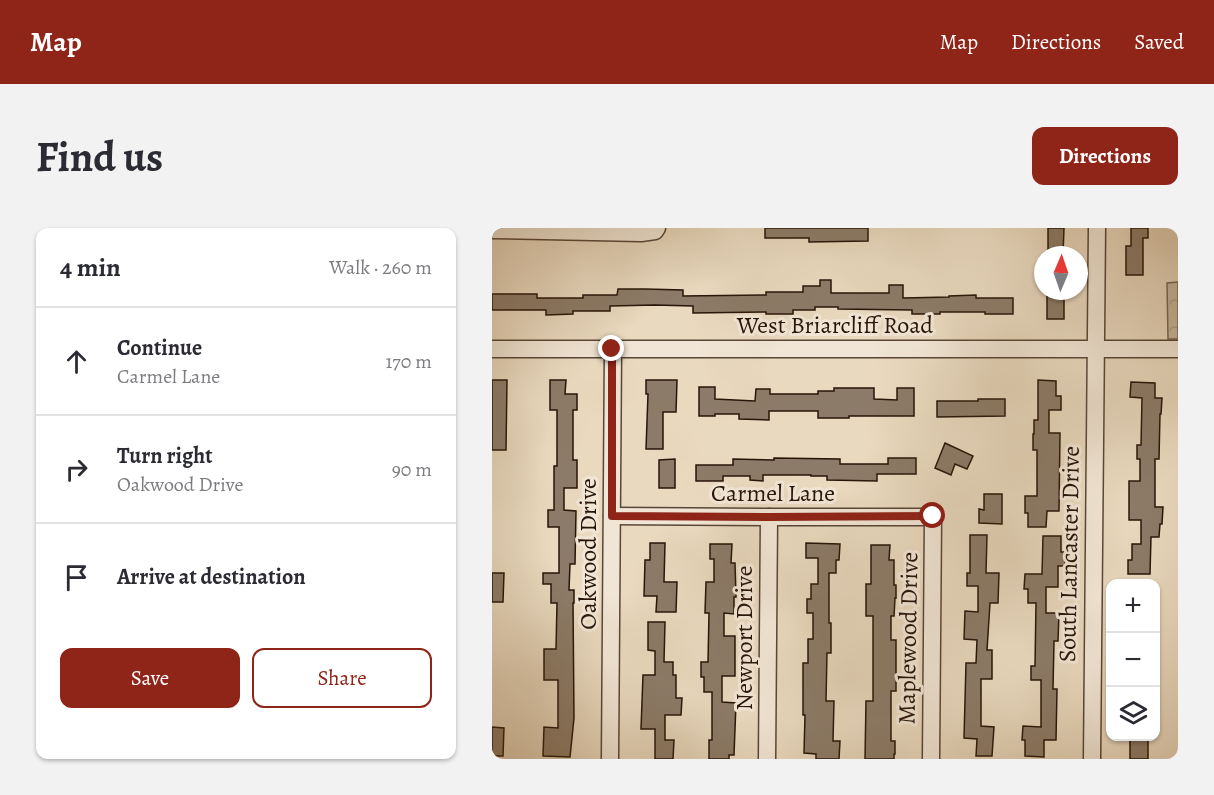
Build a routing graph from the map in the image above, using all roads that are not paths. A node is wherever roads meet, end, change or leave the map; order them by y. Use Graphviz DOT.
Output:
graph roads {
  1 [pos="657,228"];
  2 [pos="1097,228"];
  3 [pos="513,229"];
  4 [pos="492,230"];
  5 [pos="492,349"];
  6 [pos="612,349"];
  7 [pos="1095,349"];
  8 [pos="1178,349"];
  9 [pos="612,516"];
  10 [pos="933,516"];
  11 [pos="769,517"];
  12 [pos="610,759"];
  13 [pos="767,759"];
  14 [pos="931,759"];
  15 [pos="1092,759"];
  1 -- 3 [label="street"];
  2 -- 7 [label="street, South Lancaster Drive"];
  3 -- 4 [label="street"];
  5 -- 6 [label="street, West Briarcliff Road"];
  6 -- 7 [label="street, West Briarcliff Road"];
  6 -- 9 [label="street, Oakwood Drive"];
  7 -- 8 [label="street, West Briarcliff Road"];
  7 -- 15 [label="street, South Lancaster Drive"];
  9 -- 11 [label="street, Carmel Lane"];
  9 -- 12 [label="street, Oakwood Drive"];
  10 -- 11 [label="street, Carmel Lane"];
  10 -- 14 [label="street, Maplewood Drive"];
  11 -- 13 [label="street, Newport Drive"];
}
